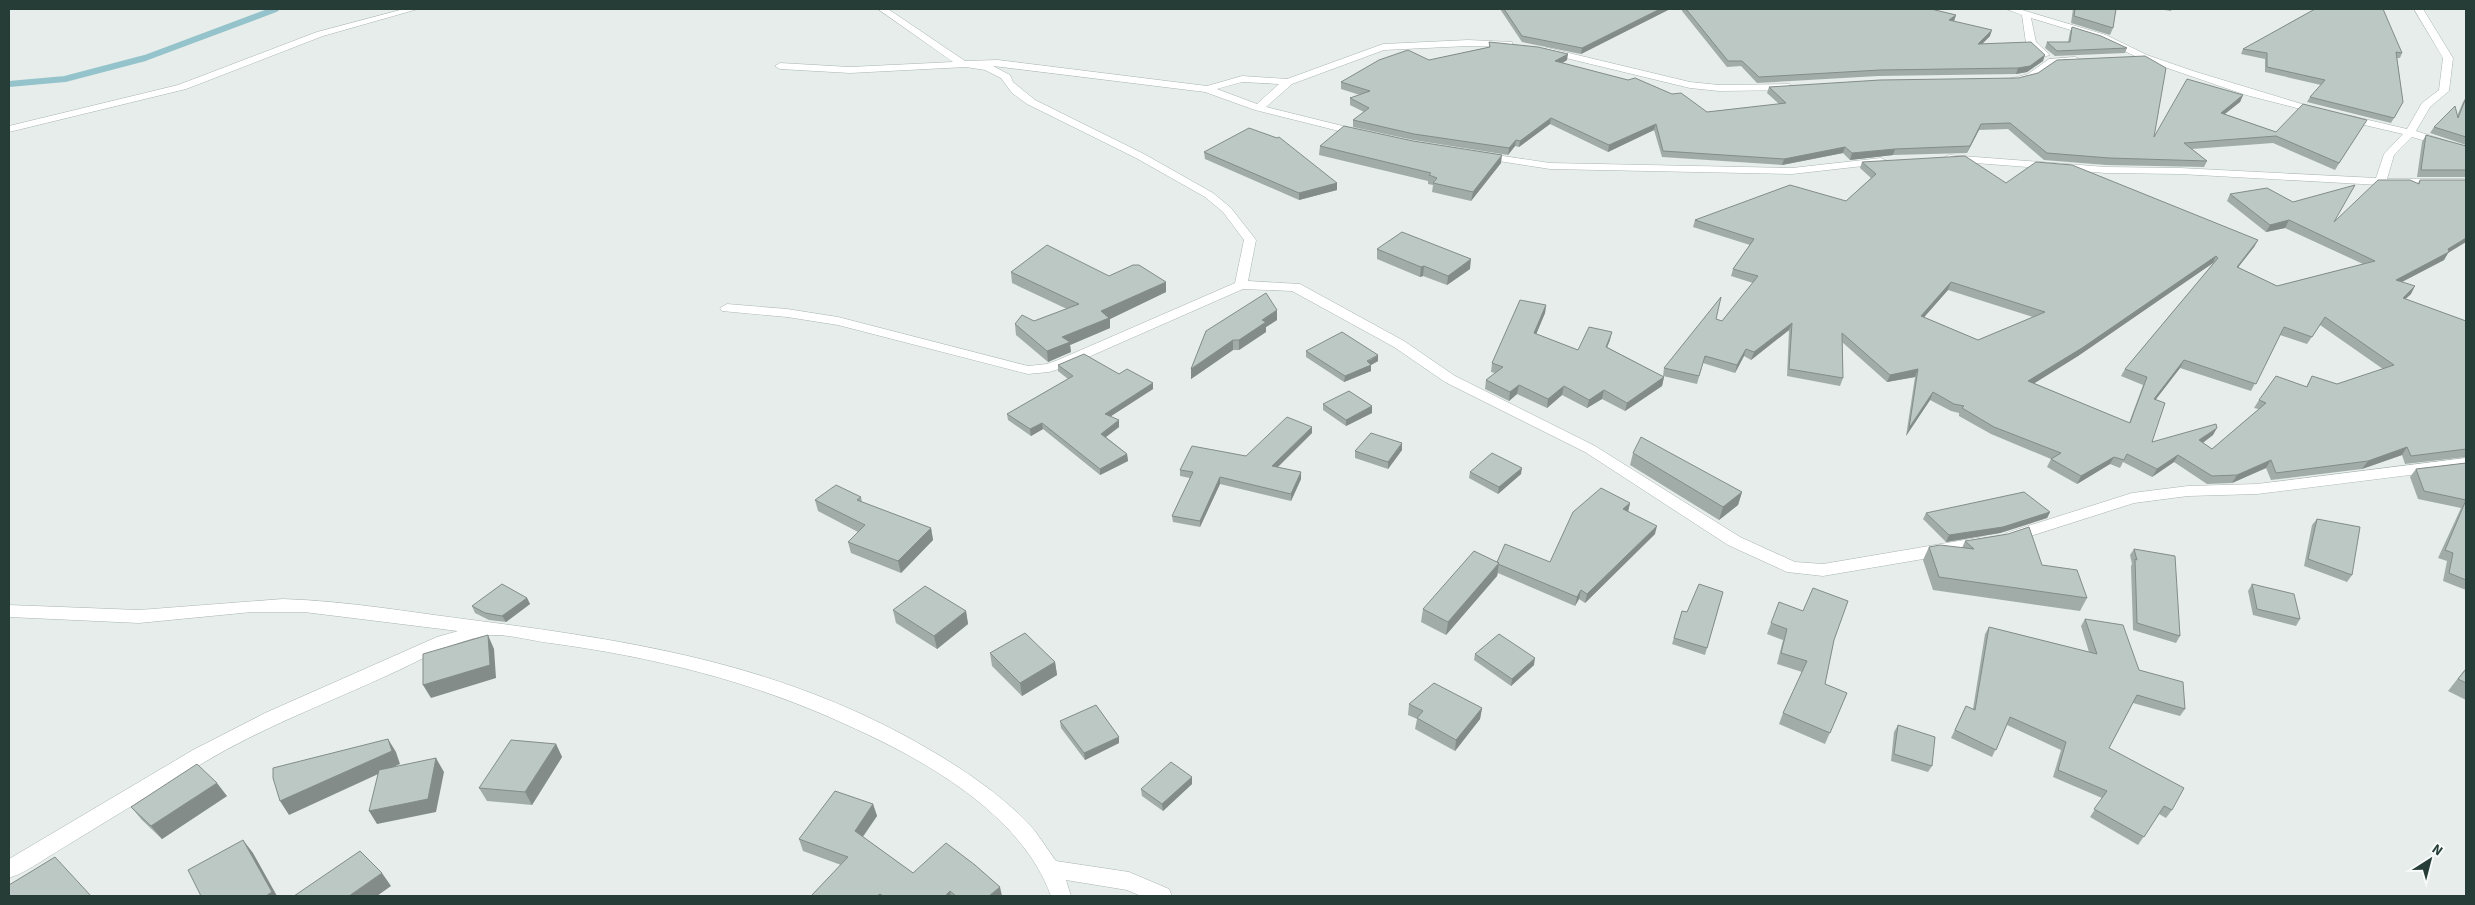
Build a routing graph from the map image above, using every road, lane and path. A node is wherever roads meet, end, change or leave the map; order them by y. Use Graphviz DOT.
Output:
graph roads {
  1 [pos="413,9"];
  2 [pos="882,9"];
  3 [pos="2010,9"];
  4 [pos="2419,9"];
  5 [pos="2026,14"];
  6 [pos="1524,46"];
  7 [pos="1537,48"];
  8 [pos="2144,57"];
  9 [pos="2126,58"];
  10 [pos="2089,59"];
  11 [pos="2052,61"];
  12 [pos="962,64"];
  13 [pos="780,66"];
  14 [pos="2006,79"];
  15 [pos="1288,82"];
  16 [pos="1802,86"];
  17 [pos="1206,89"];
  18 [pos="1259,108"];
  19 [pos="9,129"];
  20 [pos="2410,133"];
  21 [pos="1367,135"];
  22 [pos="2466,150"];
  23 [pos="1468,154"];
  24 [pos="1940,158"];
  25 [pos="1893,160"];
  26 [pos="2380,182"];
  27 [pos="2466,182"];
  28 [pos="1241,285"];
  29 [pos="727,308"];
  30 [pos="2466,463"];
  31 [pos="9,611"];
  32 [pos="488,629"];
  33 [pos="9,869"];
  34 [pos="1050,869"];
  35 [pos="1062,896"];
  36 [pos="1162,896"];
  1 -- 19 [label="street"];
  2 -- 12 [label="street"];
  3 -- 5 [label="street"];
  4 -- 20 [label="street"];
  5 -- 8 [label="street"];
  5 -- 11 [label="street"];
  6 -- 15 [label="street"];
  7 -- 16 [label="street"];
  8 -- 9 [label="street"];
  8 -- 20 [label="street"];
  10 -- 11 [label="street"];
  11 -- 14 [label="street"];
  12 -- 13 [label="street"];
  12 -- 17 [label="street"];
  12 -- 28 [label="street"];
  15 -- 17 [label="street"];
  15 -- 18 [label="street"];
  17 -- 18 [label="street"];
  18 -- 21 [label="street"];
  20 -- 22 [label="street"];
  20 -- 26 [label="street"];
  23 -- 25 [label="street"];
  24 -- 26 [label="street"];
  26 -- 27 [label="street"];
  28 -- 29 [label="street"];
  28 -- 30 [label="street"];
  31 -- 32 [label="street"];
  32 -- 33 [label="street"];
  32 -- 34 [label="street"];
  34 -- 35 [label="street"];
  34 -- 36 [label="street"];
}
